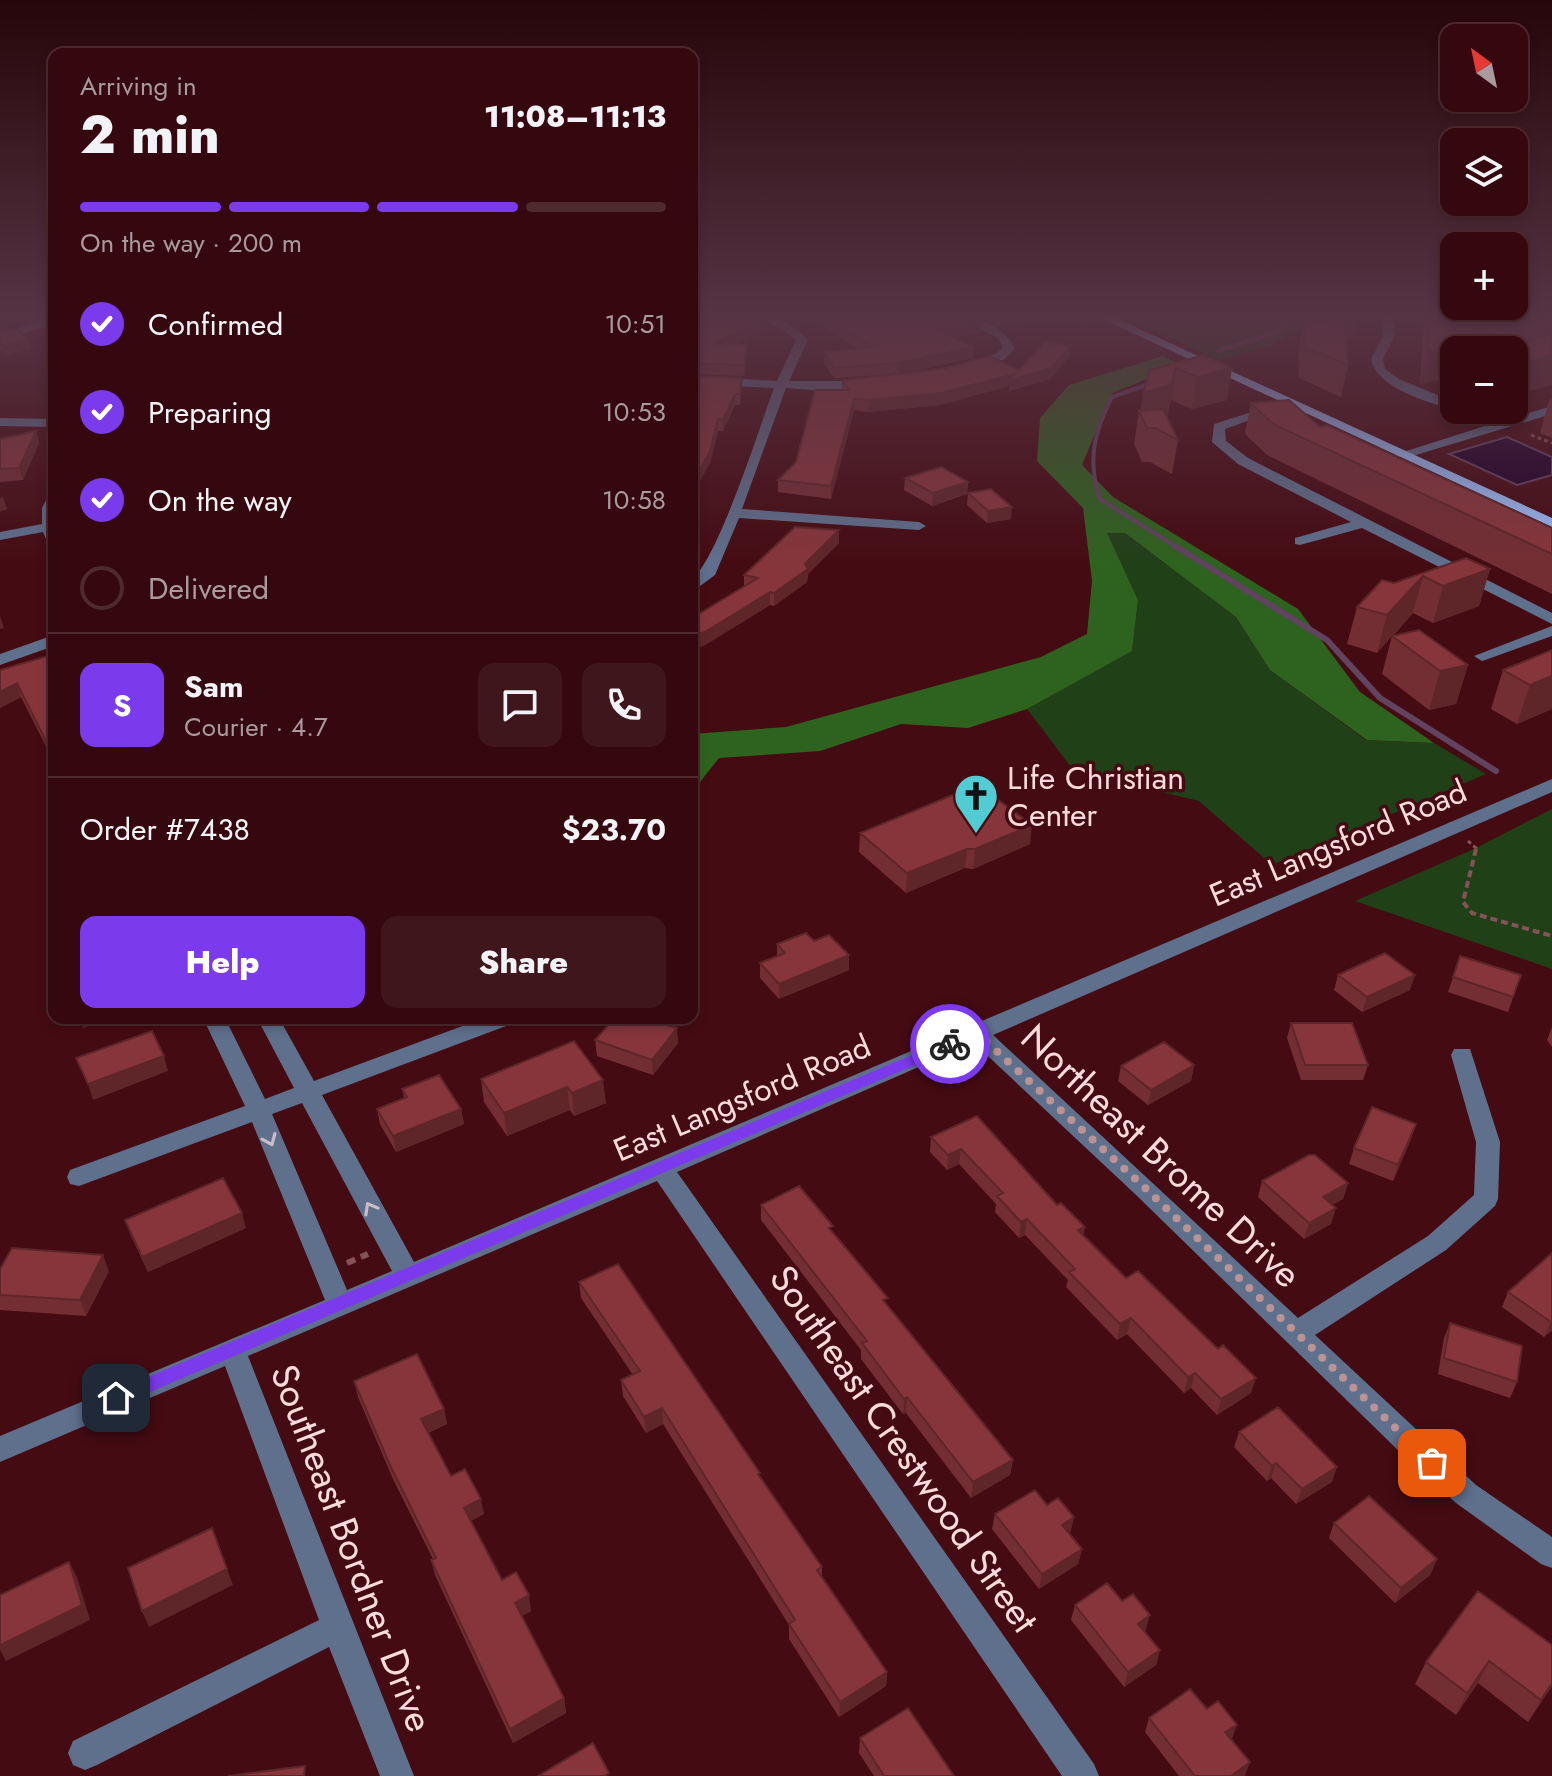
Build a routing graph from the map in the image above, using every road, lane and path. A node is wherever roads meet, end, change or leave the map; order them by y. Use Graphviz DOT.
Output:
graph roads {
  1 [pos="776,399"];
  2 [pos="1277,399"];
  3 [pos="1290,405"];
  4 [pos="1552,410"];
  5 [pos="0,422"];
  6 [pos="48,423"];
  7 [pos="1500,425"];
  8 [pos="1526,433"];
  9 [pos="1552,443"];
  10 [pos="1401,455"];
  11 [pos="734,513"];
  12 [pos="1363,523"];
  13 [pos="1552,523"];
  14 [pos="919,526"];
  15 [pos="48,527"];
  16 [pos="0,536"];
  17 [pos="1300,541"];
  18 [pos="698,582"];
  19 [pos="1552,619"];
  20 [pos="1552,631"];
  21 [pos="48,642"];
  22 [pos="1482,656"];
  23 [pos="0,660"];
  24 [pos="1552,785"];
  25 [pos="1454,829"];
  26 [pos="1552,936"];
  27 [pos="217,1024"];
  28 [pos="271,1024"];
  29 [pos="490,1024"];
  30 [pos="976,1032"];
  31 [pos="1462,1055"];
  32 [pos="306,1091"];
  33 [pos="258,1109"];
  34 [pos="661,1168"];
  35 [pos="79,1177"];
  36 [pos="390,1244"];
  37 [pos="327,1272"];
  38 [pos="408,1276"];
  39 [pos="340,1305"];
  40 [pos="1296,1333"];
  41 [pos="232,1348"];
  42 [pos="0,1449"];
  43 [pos="1552,1554"];
  44 [pos="337,1627"];
  45 [pos="85,1753"];
  46 [pos="397,1776"];
  47 [pos="1082,1776"];
  1 -- 11 [label="street"];
  2 -- 3 [label="main road"];
  3 -- 10 [label="main road"];
  3 -- 12 [label="street"];
  4 -- 7 [label="street"];
  5 -- 6 [label="street"];
  7 -- 10 [label="street"];
  8 -- 9 [label="path"];
  10 -- 13 [label="main road"];
  11 -- 14 [label="street"];
  11 -- 18 [label="street"];
  12 -- 17 [label="street"];
  12 -- 19 [label="street"];
  15 -- 16 [label="street"];
  20 -- 22 [label="street"];
  21 -- 23 [label="street"];
  24 -- 25 [label="street, East Langsford Road"];
  25 -- 26 [label="path"];
  25 -- 30 [label="street, East Langsford Road"];
  27 -- 33 [label="street"];
  28 -- 32 [label="street"];
  29 -- 32 [label="street"];
  30 -- 34 [label="street, East Langsford Road"];
  30 -- 40 [label="street, Northeast Brome Drive"];
  31 -- 40 [label="street"];
  32 -- 33 [label="street"];
  36 -- 32 [label="street, one-way"];
  33 -- 35 [label="street"];
  33 -- 37 [label="street, one-way"];
  34 -- 38 [label="street, East Langsford Road"];
  34 -- 47 [label="street, Southeast Crestwood Street"];
  36 -- 37 [label="path"];
  36 -- 38 [label="street"];
  37 -- 39 [label="street"];
  38 -- 39 [label="street, East Langsford Road"];
  39 -- 41 [label="street, East Langsford Road"];
  40 -- 43 [label="street, Northeast Brome Drive"];
  41 -- 42 [label="street, East Langsford Road"];
  41 -- 44 [label="street, Southeast Bordner Drive"];
  44 -- 45 [label="street"];
  44 -- 46 [label="street, Southeast Bordner Drive"];
}
